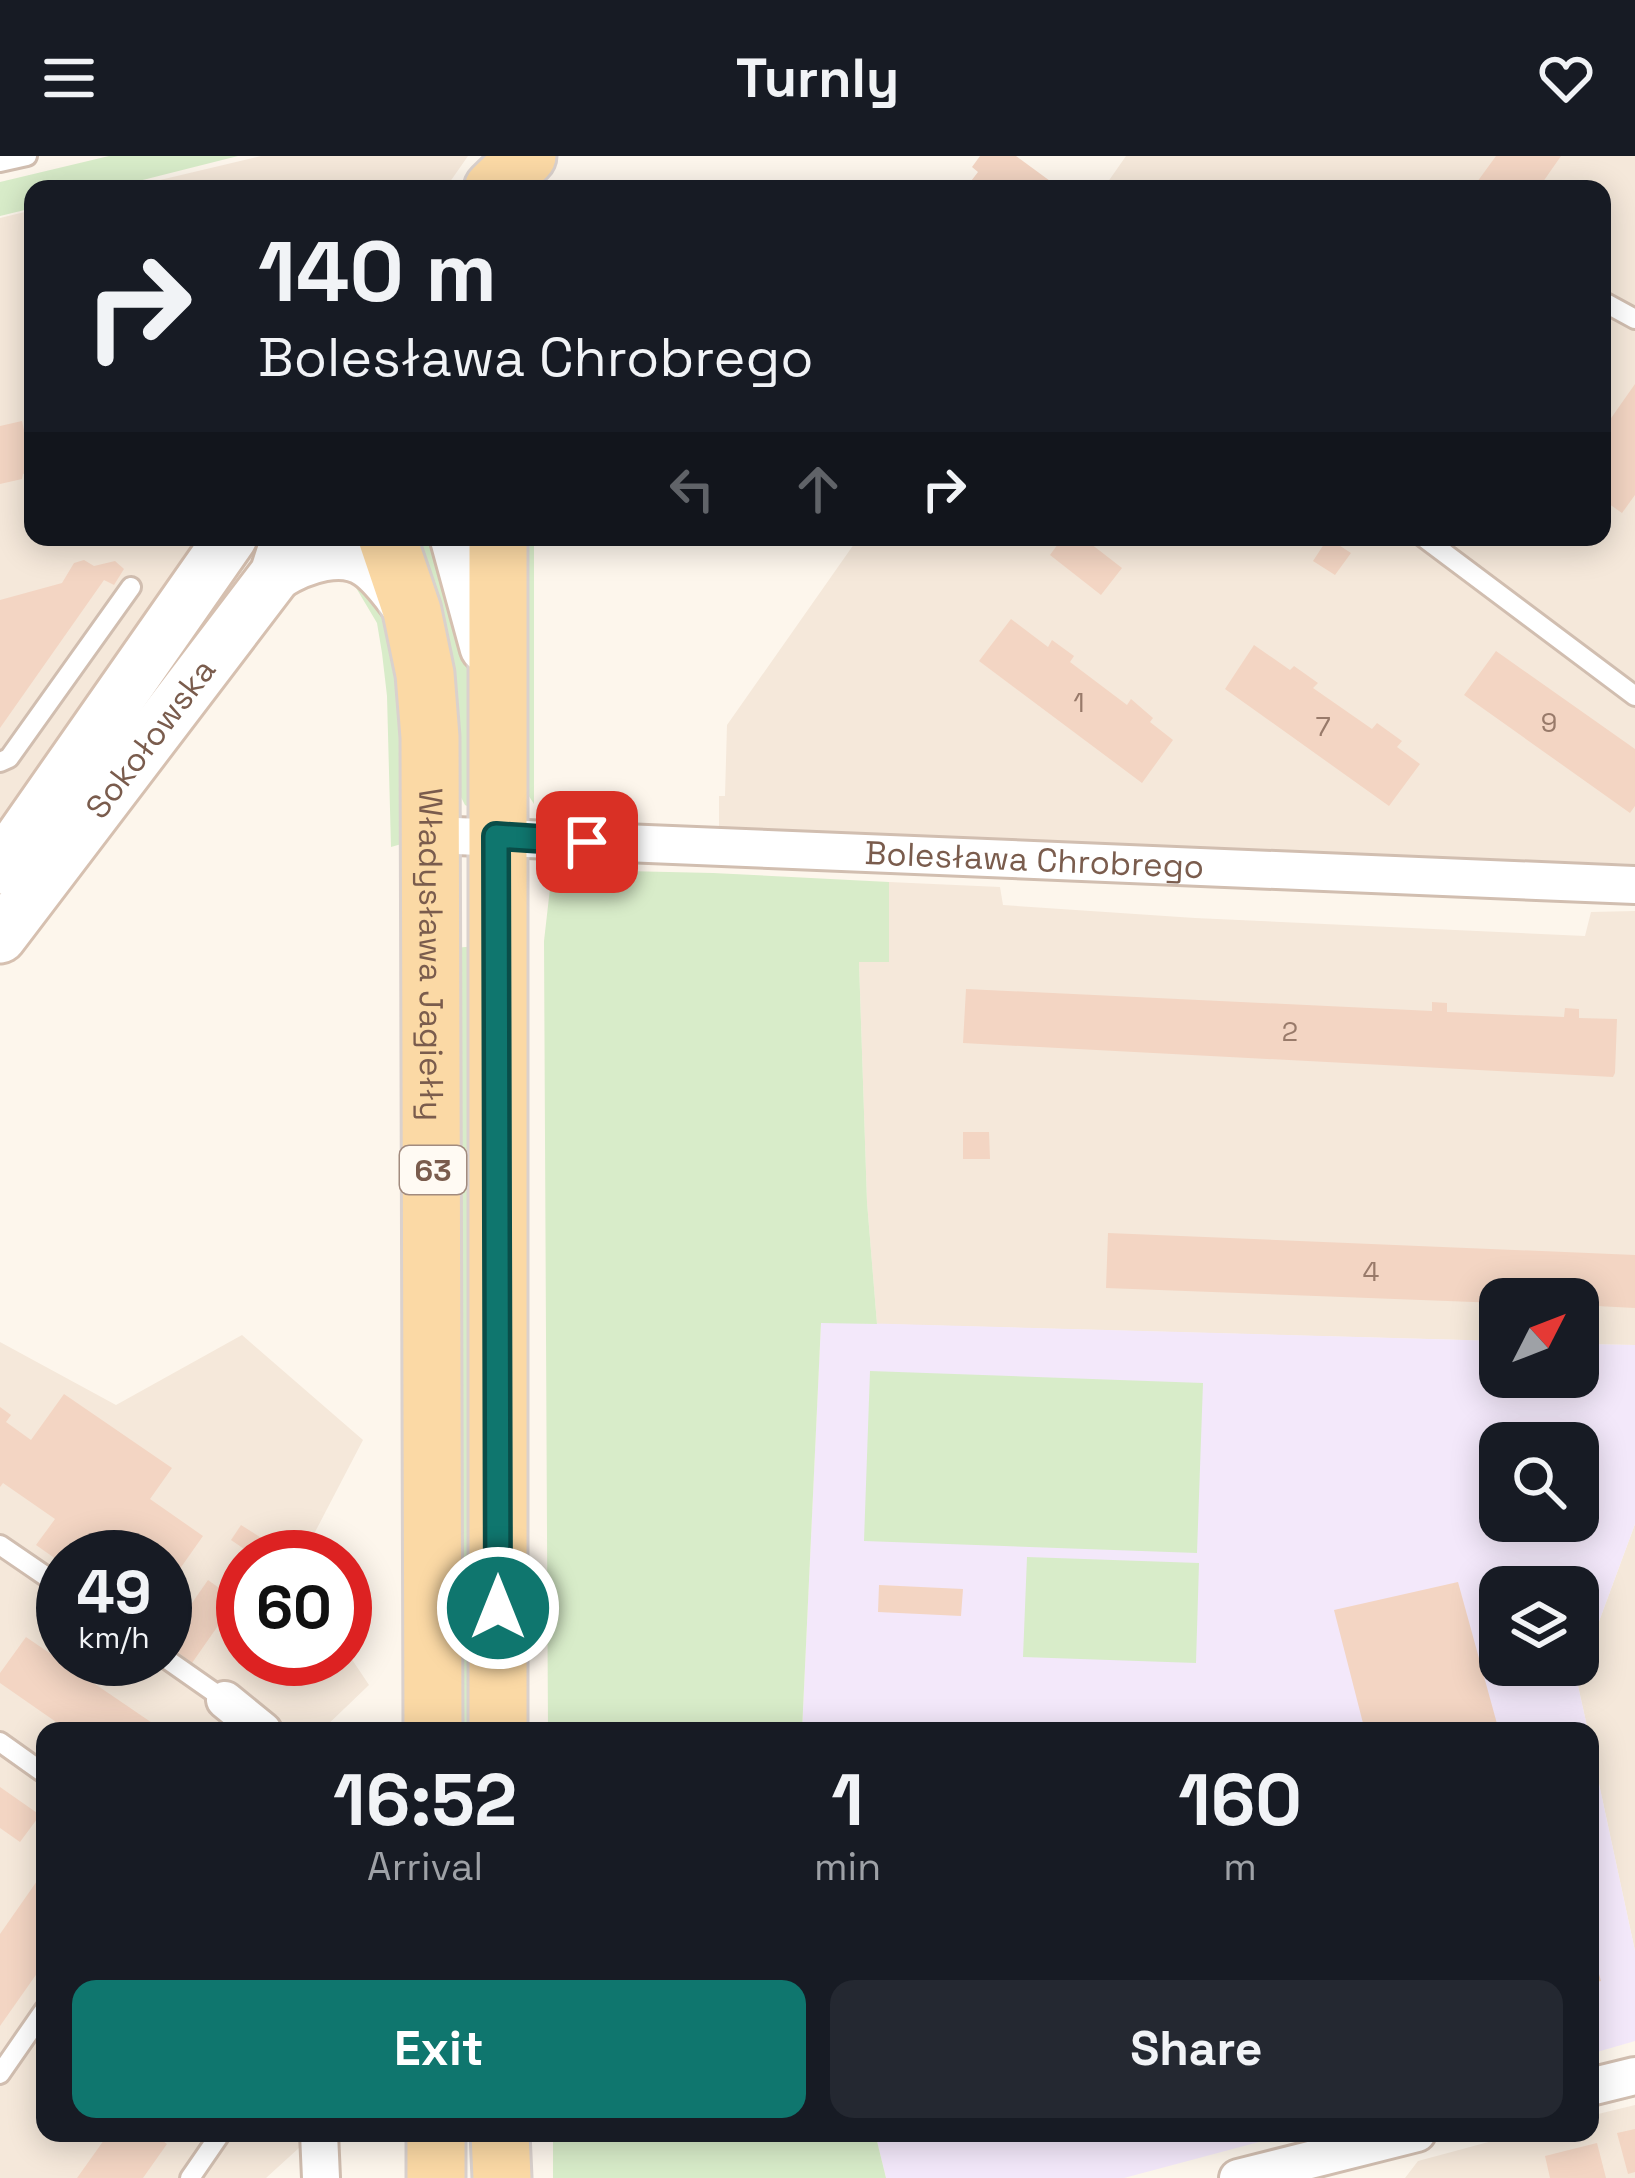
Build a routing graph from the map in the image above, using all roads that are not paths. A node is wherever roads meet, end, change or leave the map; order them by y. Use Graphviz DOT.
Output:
graph roads {
  1 [pos="27,156"];
  2 [pos="526,156"];
  3 [pos="0,162"];
  4 [pos="502,180"];
  5 [pos="224,546"];
  6 [pos="390,546"];
  7 [pos="458,546"];
  8 [pos="498,546"];
  9 [pos="1435,546"];
  10 [pos="285,556"];
  11 [pos="131,587"];
  12 [pos="412,611"];
  13 [pos="497,694"];
  14 [pos="1635,696"];
  15 [pos="0,762"];
  16 [pos="432,835"];
  17 [pos="9,836"];
  18 [pos="496,836"];
  19 [pos="1635,885"];
  20 [pos="0,937"];
  21 [pos="0,1545"];
  22 [pos="36,1570"];
  23 [pos="192,1677"];
  24 [pos="225,1700"];
  25 [pos="252,1722"];
  26 [pos="433,1722"];
  27 [pos="498,1722"];
  28 [pos="0,1742"];
  29 [pos="36,1768"];
  30 [pos="36,2022"];
  31 [pos="0,2074"];
  32 [pos="1635,2076"];
  33 [pos="1599,2085"];
  34 [pos="215,2142"];
  35 [pos="319,2142"];
  36 [pos="436,2142"];
  37 [pos="500,2142"];
  38 [pos="1394,2142"];
  39 [pos="190,2178"];
  40 [pos="321,2178"];
  41 [pos="436,2178"];
  42 [pos="502,2178"];
  43 [pos="1238,2178"];
  1 -- 3 [label="lane"];
  2 -- 4 [label="main road"];
  5 -- 17 [label="street, Sokołowska"];
  6 -- 12 [label="main road, Władysława Jagiełły / 63"];
  7 -- 13 [label="street"];
  8 -- 13 [label="main road, Władysława Jagiełły / 63"];
  9 -- 14 [label="lane"];
  10 -- 12 [label="street, Władysława Jagiełły"];
  10 -- 20 [label="street, Sokołowska"];
  11 -- 15 [label="lane"];
  12 -- 16 [label="main road, Władysława Jagiełły / 63"];
  13 -- 18 [label="main road, Władysława Jagiełły / 63"];
  16 -- 18 [label="street, Bolesława Chrobrego"];
  16 -- 26 [label="main road, Władysława Jagiełły / 63"];
  18 -- 19 [label="street, Bolesława Chrobrego"];
  18 -- 27 [label="main road, Władysława Jagiełły / 63"];
  21 -- 22 [label="lane"];
  23 -- 24 [label="lane"];
  24 -- 25 [label="street"];
  28 -- 29 [label="lane"];
  30 -- 31 [label="lane"];
  32 -- 33 [label="street"];
  34 -- 39 [label="lane"];
  35 -- 40 [label="street"];
  36 -- 41 [label="main road"];
  37 -- 42 [label="main road"];
  38 -- 43 [label="street"];
}
